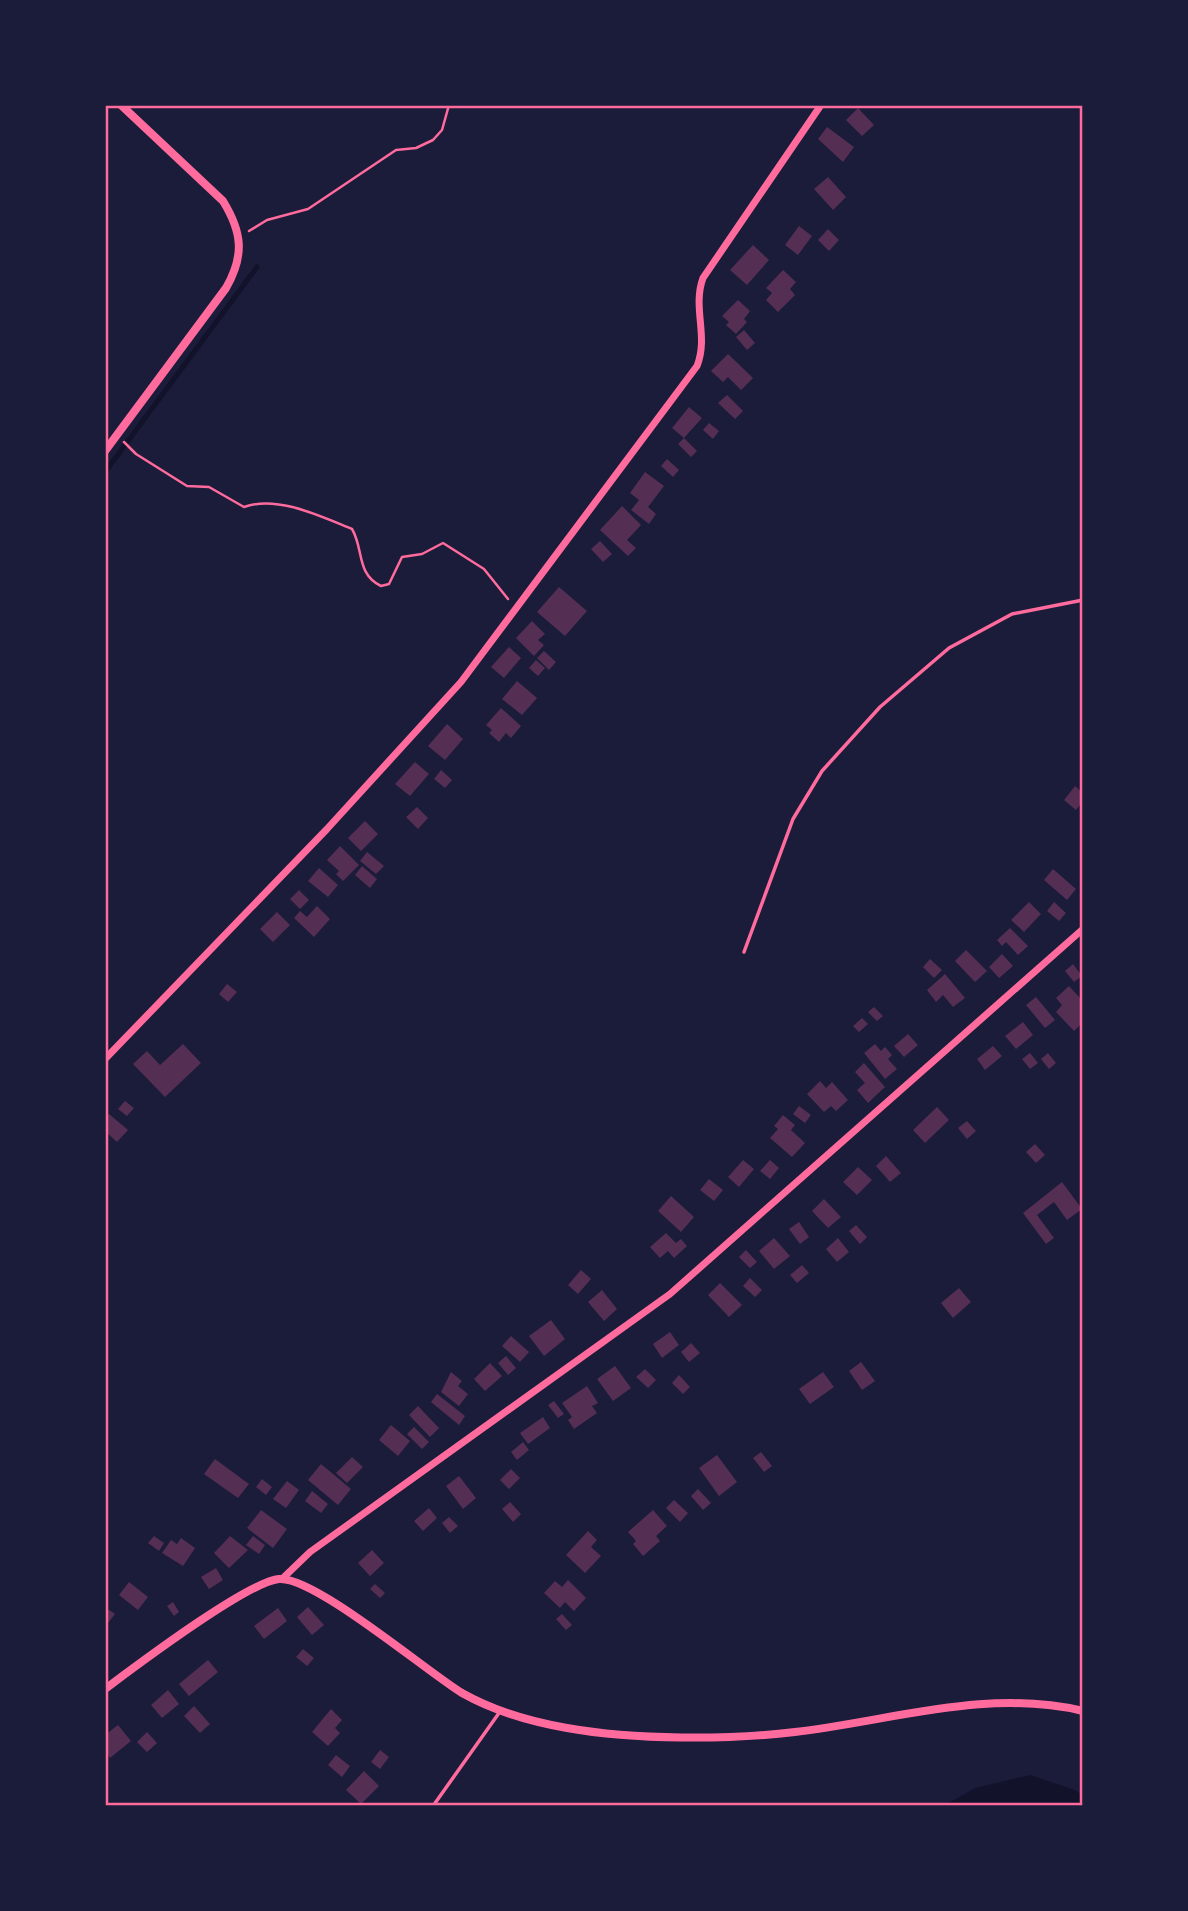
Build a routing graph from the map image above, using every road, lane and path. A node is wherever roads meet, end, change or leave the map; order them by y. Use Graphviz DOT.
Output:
graph roads {
  1 [pos="121,105"];
  2 [pos="449,105"];
  3 [pos="821,105"];
  4 [pos="240,237"];
  5 [pos="127,446"];
  6 [pos="105,451"];
  7 [pos="1083,600"];
  8 [pos="515,609"];
  9 [pos="1083,929"];
  10 [pos="744,952"];
  11 [pos="105,1059"];
  12 [pos="282,1579"];
  13 [pos="105,1689"];
  14 [pos="500,1711"];
  15 [pos="1083,1711"];
  16 [pos="433,1806"];
  1 -- 4 [label="street"];
  2 -- 4 [label="path"];
  3 -- 8 [label="street"];
  4 -- 6 [label="street"];
  5 -- 8 [label="path"];
  7 -- 10 [label="lane"];
  8 -- 11 [label="street"];
  9 -- 12 [label="street"];
  12 -- 13 [label="street"];
  12 -- 14 [label="street"];
  14 -- 15 [label="street"];
  14 -- 16 [label="lane"];
}
